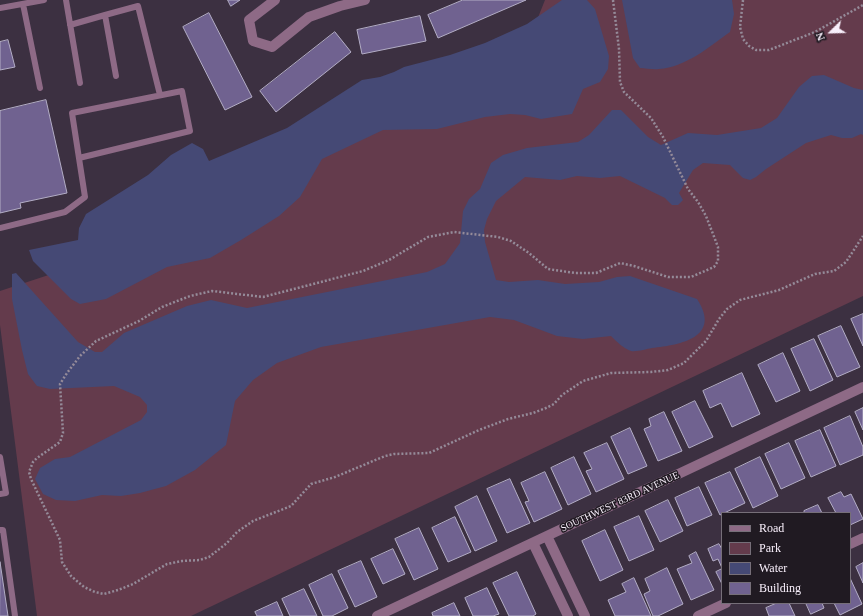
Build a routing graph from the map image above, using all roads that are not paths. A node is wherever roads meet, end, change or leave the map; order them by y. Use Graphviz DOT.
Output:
graph roads {
  1 [pos="44,0"];
  2 [pos="66,0"];
  3 [pos="275,0"];
  4 [pos="365,0"];
  5 [pos="23,4"];
  6 [pos="0,8"];
  7 [pos="105,15"];
  8 [pos="70,25"];
  9 [pos="116,76"];
  10 [pos="80,83"];
  11 [pos="40,88"];
  12 [pos="160,95"];
  13 [pos="79,158"];
  14 [pos="0,228"];
  15 [pos="863,387"];
  16 [pos="0,457"];
  17 [pos="0,494"];
  18 [pos="0,530"];
  19 [pos="548,536"];
  20 [pos="863,538"];
  21 [pos="533,543"];
  22 [pos="851,544"];
  23 [pos="724,604"];
  24 [pos="15,616"];
  25 [pos="377,616"];
  26 [pos="568,616"];
  27 [pos="585,616"];
  28 [pos="698,616"];
  1 -- 5 [label="lane"];
  2 -- 8 [label="lane"];
  3 -- 4 [label="street"];
  5 -- 6 [label="lane"];
  5 -- 11 [label="lane"];
  7 -- 8 [label="lane"];
  7 -- 9 [label="lane"];
  7 -- 12 [label="lane"];
  8 -- 10 [label="lane"];
  12 -- 13 [label="lane"];
  12 -- 13 [label="lane"];
  13 -- 14 [label="lane"];
  15 -- 19 [label="street, SOUTHWEST 83RD AVENUE"];
  16 -- 17 [label="lane"];
  18 -- 24 [label="lane"];
  19 -- 21 [label="street, SOUTHWEST 83RD AVENUE"];
  19 -- 27 [label="street"];
  20 -- 22 [label="street"];
  21 -- 25 [label="street, SOUTHWEST 83RD AVENUE"];
  21 -- 26 [label="street"];
  23 -- 28 [label="street"];
}
